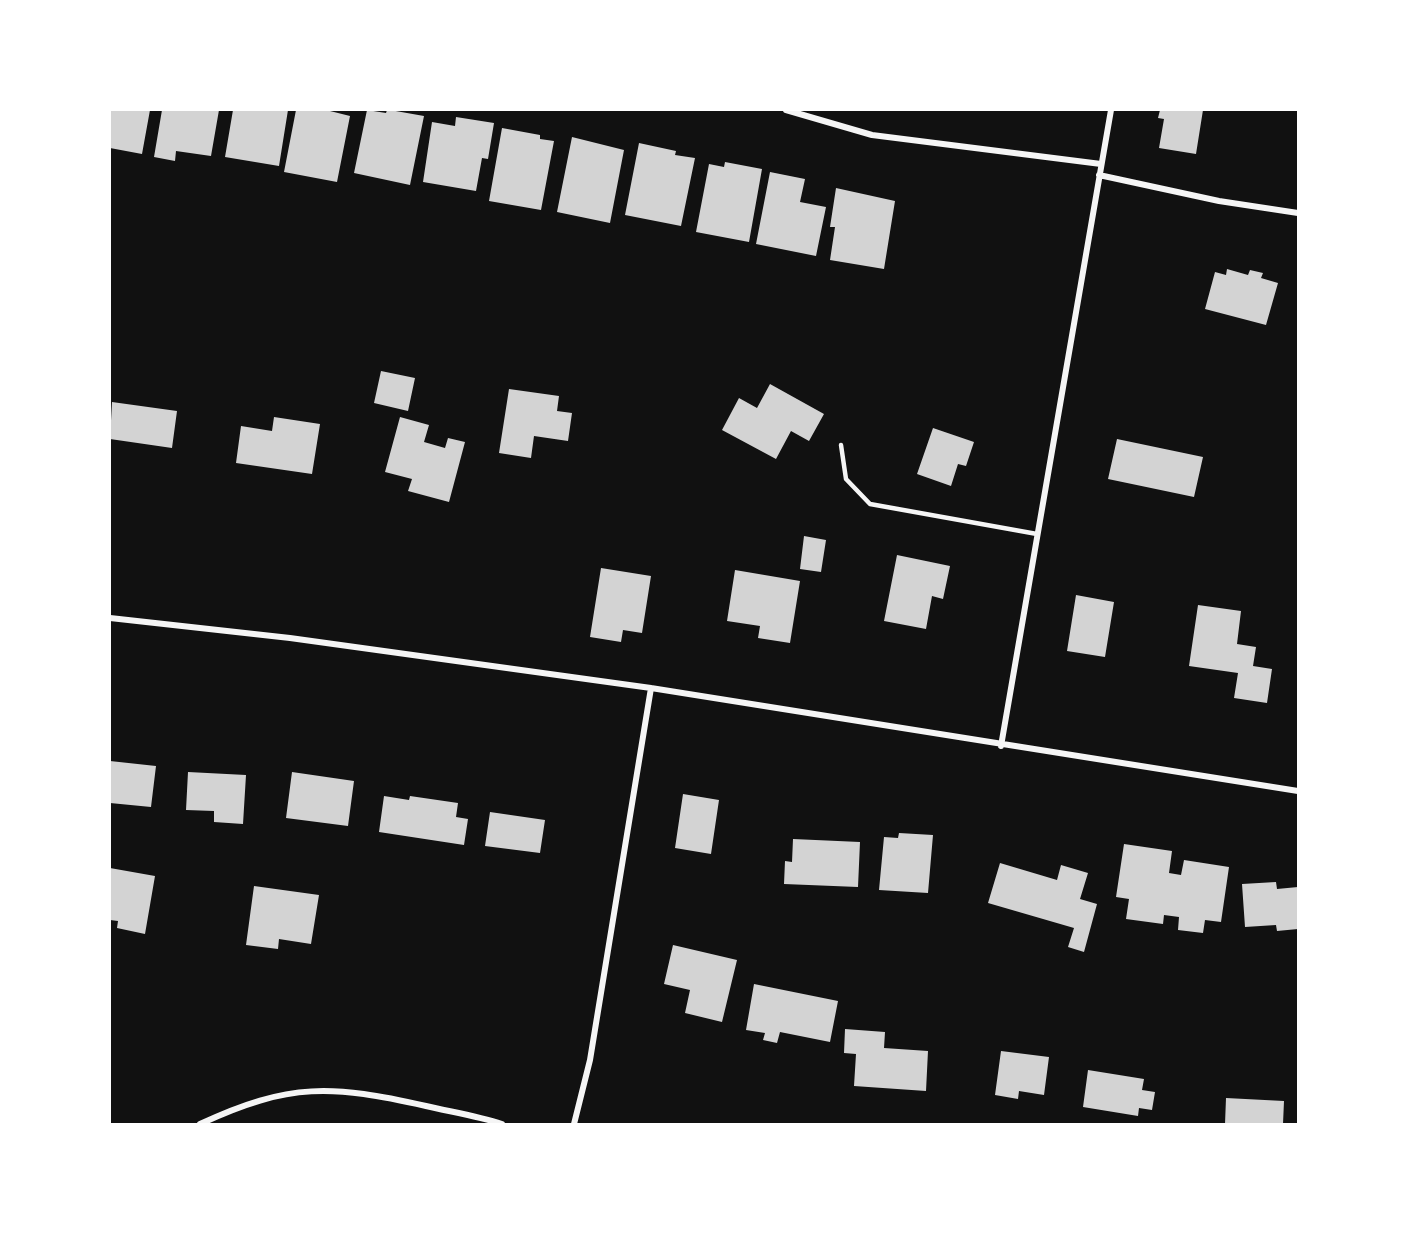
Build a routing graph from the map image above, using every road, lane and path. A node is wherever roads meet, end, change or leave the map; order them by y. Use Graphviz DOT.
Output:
graph roads {
  1 [pos="786,110"];
  2 [pos="1111,110"];
  3 [pos="1101,164"];
  4 [pos="1099,175"];
  5 [pos="1299,213"];
  6 [pos="841,445"];
  7 [pos="1037,534"];
  8 [pos="110,618"];
  9 [pos="651,688"];
  10 [pos="1001,746"];
  11 [pos="1299,791"];
  12 [pos="200,1125"];
  13 [pos="502,1125"];
  14 [pos="574,1125"];
  1 -- 3 [label="street"];
  2 -- 3 [label="street"];
  3 -- 4 [label="street"];
  4 -- 5 [label="street"];
  4 -- 7 [label="street"];
  6 -- 7 [label="lane"];
  7 -- 10 [label="street"];
  8 -- 9 [label="street"];
  9 -- 10 [label="street"];
  9 -- 14 [label="street"];
  10 -- 11 [label="street"];
  12 -- 13 [label="street"];
}
